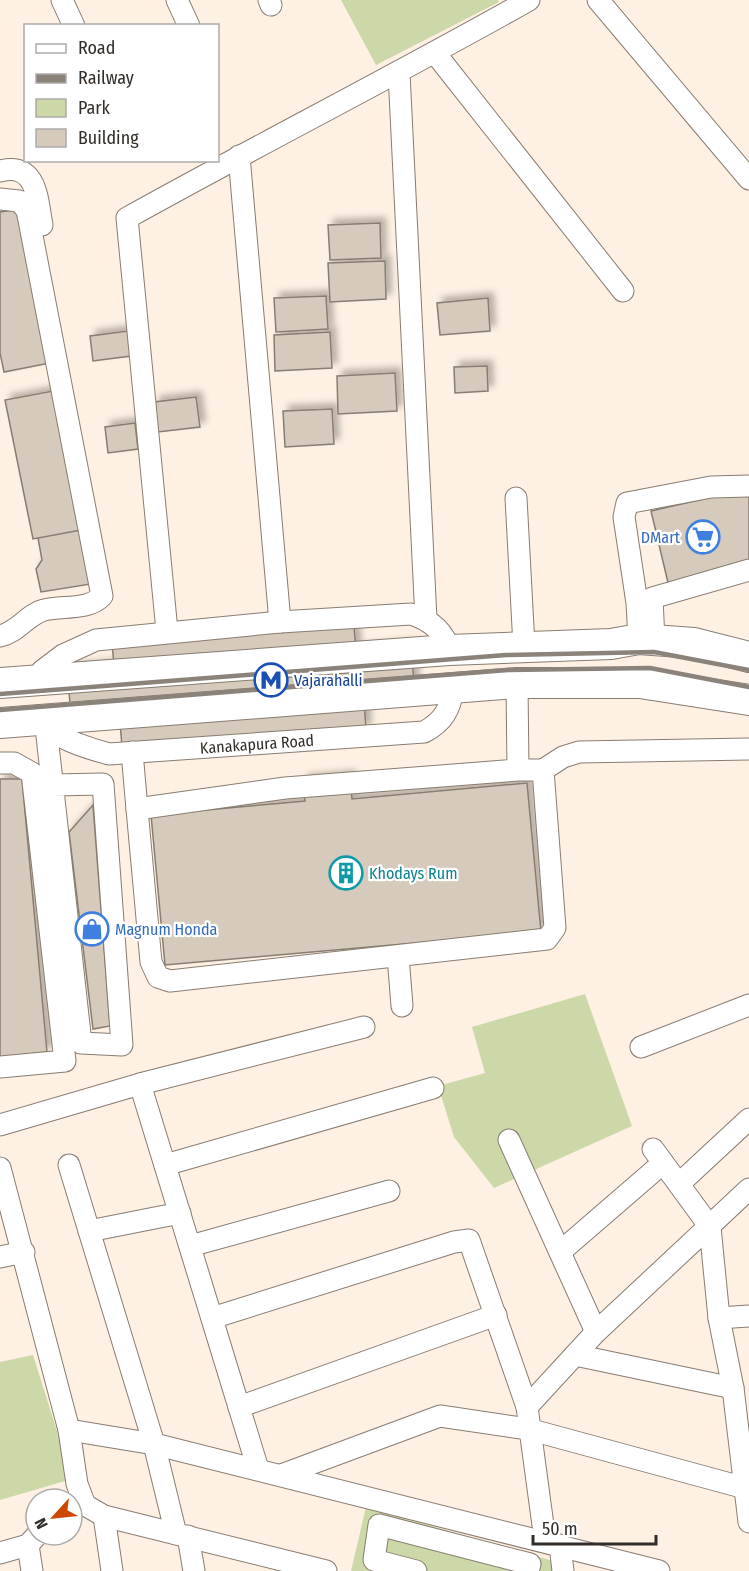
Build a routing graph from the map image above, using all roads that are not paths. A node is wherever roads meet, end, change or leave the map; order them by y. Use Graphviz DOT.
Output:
graph roads {
  1 [pos="62,0"];
  2 [pos="177,0"];
  3 [pos="529,0"];
  4 [pos="598,0"];
  5 [pos="73,24"];
  6 [pos="188,24"];
  7 [pos="435,52"];
  8 [pos="399,74"];
  9 [pos="239,156"];
  10 [pos="0,171"];
  11 [pos="749,179"];
  12 [pos="0,199"];
  13 [pos="44,235"];
  14 [pos="50,263"];
  15 [pos="623,291"];
  16 [pos="59,375"];
  17 [pos="749,486"];
  18 [pos="516,498"];
  19 [pos="749,570"];
  20 [pos="426,619"];
  21 [pos="280,622"];
  22 [pos="167,631"];
  23 [pos="0,636"];
  24 [pos="646,640"];
  25 [pos="524,646"];
  26 [pos="455,650"];
  27 [pos="749,657"];
  28 [pos="4,677"];
  29 [pos="42,679"];
  30 [pos="517,682"];
  31 [pos="459,687"];
  32 [pos="749,700"];
  33 [pos="0,723"];
  34 [pos="44,723"];
  35 [pos="749,749"];
  36 [pos="132,752"];
  37 [pos="0,763"];
  38 [pos="518,770"];
  39 [pos="543,770"];
  40 [pos="53,785"];
  41 [pos="137,809"];
  42 [pos="398,956"];
  43 [pos="749,1005"];
  44 [pos="402,1006"];
  45 [pos="364,1027"];
  46 [pos="641,1047"];
  47 [pos="0,1067"];
  48 [pos="140,1084"];
  49 [pos="433,1088"];
  50 [pos="749,1119"];
  51 [pos="0,1125"];
  52 [pos="509,1140"];
  53 [pos="69,1165"];
  54 [pos="165,1165"];
  55 [pos="0,1168"];
  56 [pos="680,1184"];
  57 [pos="749,1189"];
  58 [pos="389,1191"];
  59 [pos="180,1213"];
  60 [pos="710,1227"];
  61 [pos="89,1231"];
  62 [pos="190,1246"];
  63 [pos="24,1252"];
  64 [pos="560,1252"];
  65 [pos="0,1257"];
  66 [pos="496,1315"];
  67 [pos="749,1316"];
  68 [pos="212,1318"];
  69 [pos="719,1318"];
  70 [pos="596,1332"];
  71 [pos="575,1355"];
  72 [pos="738,1394"];
  73 [pos="239,1407"];
  74 [pos="527,1407"];
  75 [pos="528,1429"];
  76 [pos="69,1430"];
  77 [pos="154,1444"];
  78 [pos="258,1469"];
  79 [pos="281,1475"];
  80 [pos="71,1487"];
  81 [pos="745,1488"];
  82 [pos="84,1503"];
  83 [pos="437,1514"];
  84 [pos="104,1516"];
  85 [pos="749,1522"];
  86 [pos="182,1535"];
  87 [pos="430,1538"];
  88 [pos="553,1543"];
  89 [pos="24,1544"];
  90 [pos="33,1547"];
  91 [pos="0,1553"];
  92 [pos="32,1571"];
  93 [pos="112,1571"];
  94 [pos="194,1571"];
  95 [pos="326,1571"];
  96 [pos="416,1571"];
  97 [pos="528,1571"];
  98 [pos="563,1571"];
  99 [pos="659,1571"];
  1 -- 5 [label="street"];
  2 -- 6 [label="street"];
  3 -- 7 [label="street"];
  4 -- 11 [label="street"];
  7 -- 8 [label="street"];
  7 -- 15 [label="street"];
  8 -- 9 [label="street"];
  8 -- 20 [label="street"];
  9 -- 21 [label="street"];
  9 -- 22 [label="street"];
  10 -- 13 [label="street"];
  12 -- 16 [label="street"];
  14 -- 16 [label="street"];
  16 -- 23 [label="street"];
  17 -- 24 [label="street"];
  18 -- 25 [label="street"];
  19 -- 24 [label="street"];
  20 -- 21 [label="street"];
  20 -- 26 [label="street"];
  21 -- 22 [label="street"];
  22 -- 29 [label="street"];
  24 -- 25 [label="highway"];
  24 -- 27 [label="highway"];
  25 -- 26 [label="highway"];
  26 -- 29 [label="highway"];
  26 -- 31 [label="highway"];
  28 -- 29 [label="highway"];
  30 -- 31 [label="highway"];
  30 -- 32 [label="highway"];
  30 -- 38 [label="street"];
  31 -- 34 [label="highway"];
  31 -- 36 [label="street, Kanakapura Road"];
  33 -- 34 [label="highway"];
  34 -- 36 [label="street, Kanakapura Road"];
  34 -- 40 [label="street"];
  35 -- 39 [label="street"];
  36 -- 41 [label="street"];
  37 -- 47 [label="street"];
  38 -- 39 [label="street"];
  38 -- 41 [label="street"];
  39 -- 42 [label="street"];
  40 -- 40 [label="street"];
  41 -- 42 [label="street"];
  42 -- 44 [label="street"];
  43 -- 46 [label="street"];
  45 -- 48 [label="street"];
  48 -- 51 [label="street"];
  48 -- 54 [label="street"];
  49 -- 54 [label="street"];
  50 -- 56 [label="street"];
  52 -- 64 [label="street"];
  53 -- 61 [label="street"];
  54 -- 59 [label="street"];
  55 -- 63 [label="street"];
  56 -- 60 [label="street"];
  56 -- 64 [label="street"];
  57 -- 60 [label="street"];
  58 -- 62 [label="street"];
  59 -- 61 [label="street"];
  59 -- 62 [label="street"];
  60 -- 69 [label="street"];
  60 -- 70 [label="street"];
  61 -- 77 [label="street"];
  62 -- 68 [label="street"];
  63 -- 65 [label="street"];
  63 -- 76 [label="street"];
  64 -- 70 [label="street"];
  66 -- 68 [label="street"];
  66 -- 73 [label="street"];
  66 -- 74 [label="street"];
  67 -- 69 [label="street"];
  68 -- 73 [label="street"];
  69 -- 72 [label="street"];
  70 -- 71 [label="street"];
  71 -- 72 [label="street"];
  71 -- 74 [label="street"];
  72 -- 81 [label="street"];
  73 -- 78 [label="street"];
  74 -- 75 [label="street"];
  75 -- 79 [label="street"];
  75 -- 81 [label="street"];
  75 -- 88 [label="street"];
  76 -- 77 [label="street"];
  76 -- 80 [label="street"];
  77 -- 78 [label="street"];
  77 -- 86 [label="street"];
  78 -- 79 [label="street"];
  79 -- 83 [label="street"];
  81 -- 85 [label="street"];
  82 -- 84 [label="street"];
  83 -- 87 [label="street"];
  83 -- 88 [label="street"];
  84 -- 86 [label="street"];
  84 -- 93 [label="street"];
  86 -- 94 [label="street"];
  86 -- 95 [label="street"];
  87 -- 96 [label="street"];
  87 -- 97 [label="street"];
  88 -- 98 [label="street"];
  88 -- 99 [label="street"];
  89 -- 91 [label="street"];
  90 -- 92 [label="street"];
}
